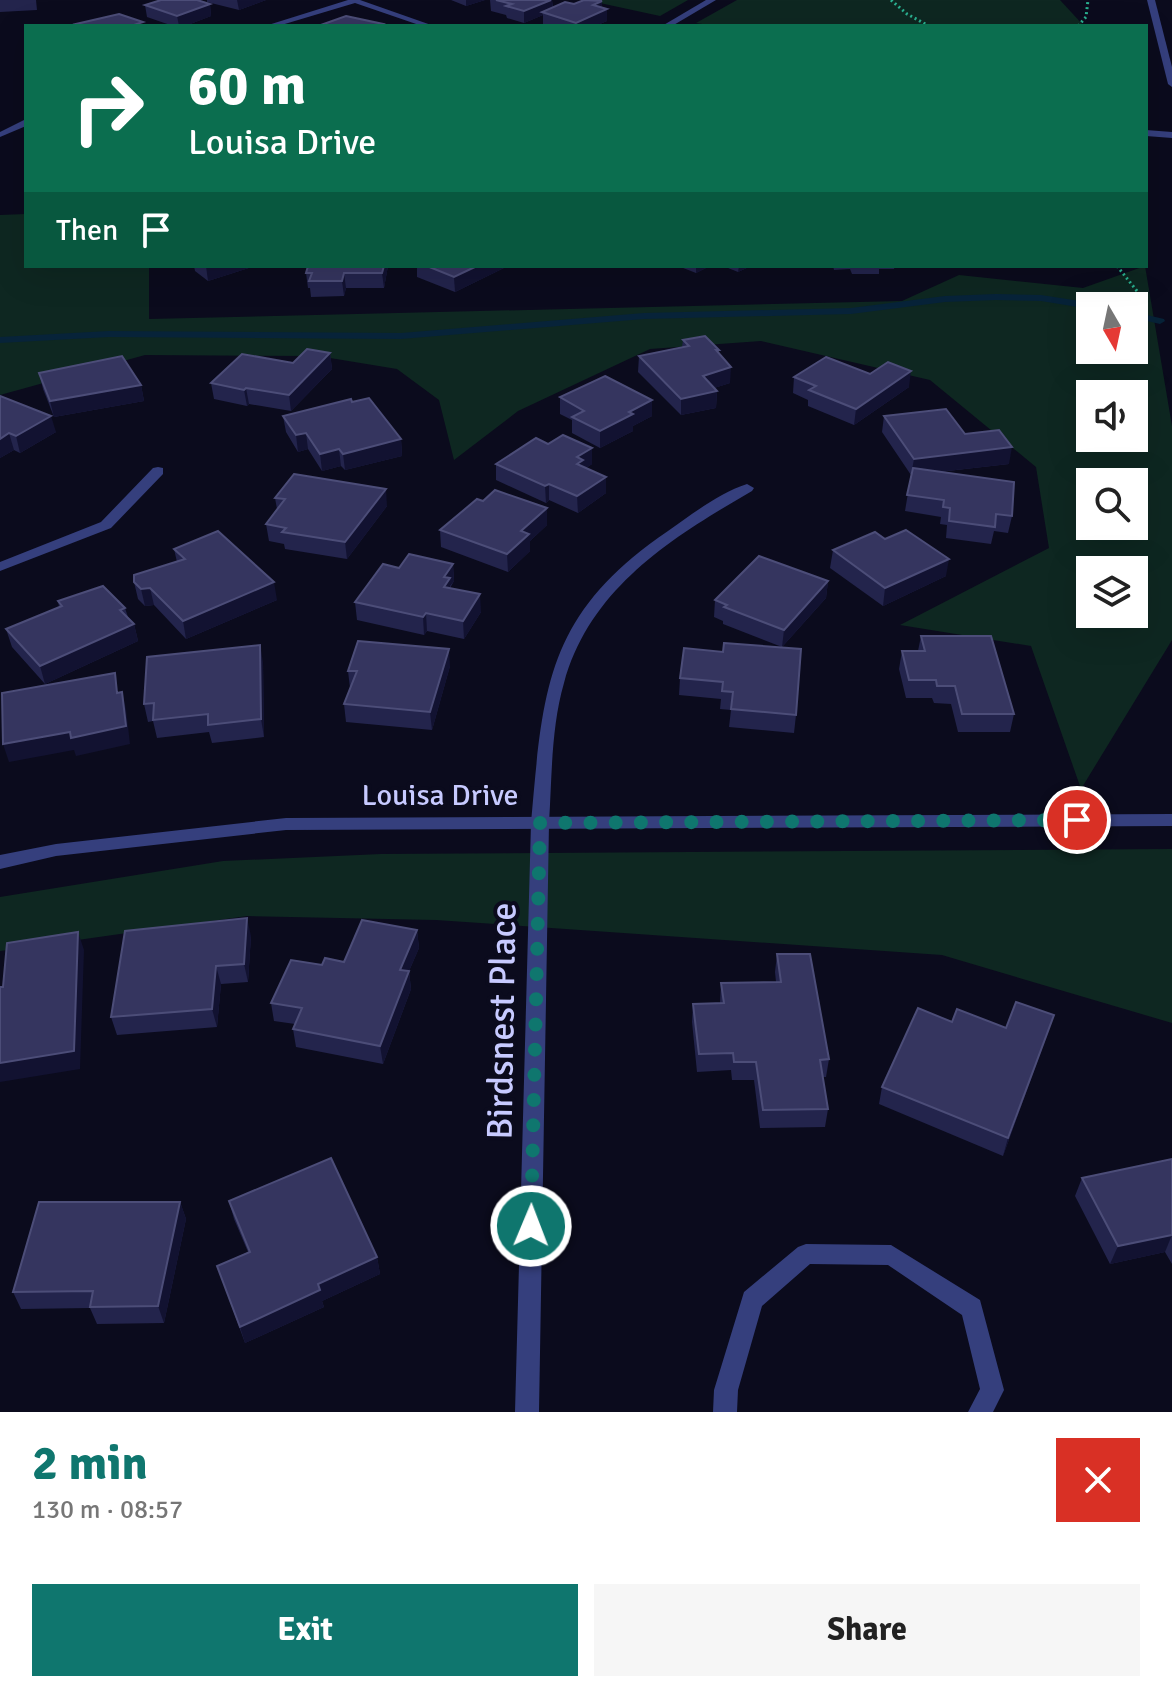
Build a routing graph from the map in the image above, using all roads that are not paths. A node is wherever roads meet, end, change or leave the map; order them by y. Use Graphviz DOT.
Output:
graph roads {
  1 [pos="354,0"];
  2 [pos="712,0"];
  3 [pos="1151,0"];
  4 [pos="276,24"];
  5 [pos="424,24"];
  6 [pos="670,24"];
  7 [pos="1172,84"];
  8 [pos="24,123"];
  9 [pos="1148,133"];
  10 [pos="2,135"];
  11 [pos="1172,135"];
  12 [pos="158,471"];
  13 [pos="747,488"];
  14 [pos="0,567"];
  15 [pos="1172,820"];
  16 [pos="540,823"];
  17 [pos="0,862"];
  18 [pos="527,1412"];
  19 [pos="725,1412"];
  20 [pos="980,1412"];
  1 -- 4 [label="street"];
  1 -- 5 [label="street"];
  2 -- 6 [label="street"];
  3 -- 7 [label="street"];
  8 -- 10 [label="street"];
  9 -- 11 [label="street"];
  12 -- 14 [label="street"];
  13 -- 16 [label="street, Birdsnest Place"];
  15 -- 16 [label="street, Louisa Drive"];
  16 -- 17 [label="street, Louisa Drive"];
  16 -- 18 [label="street, Birdsnest Place"];
  19 -- 20 [label="street"];
}
